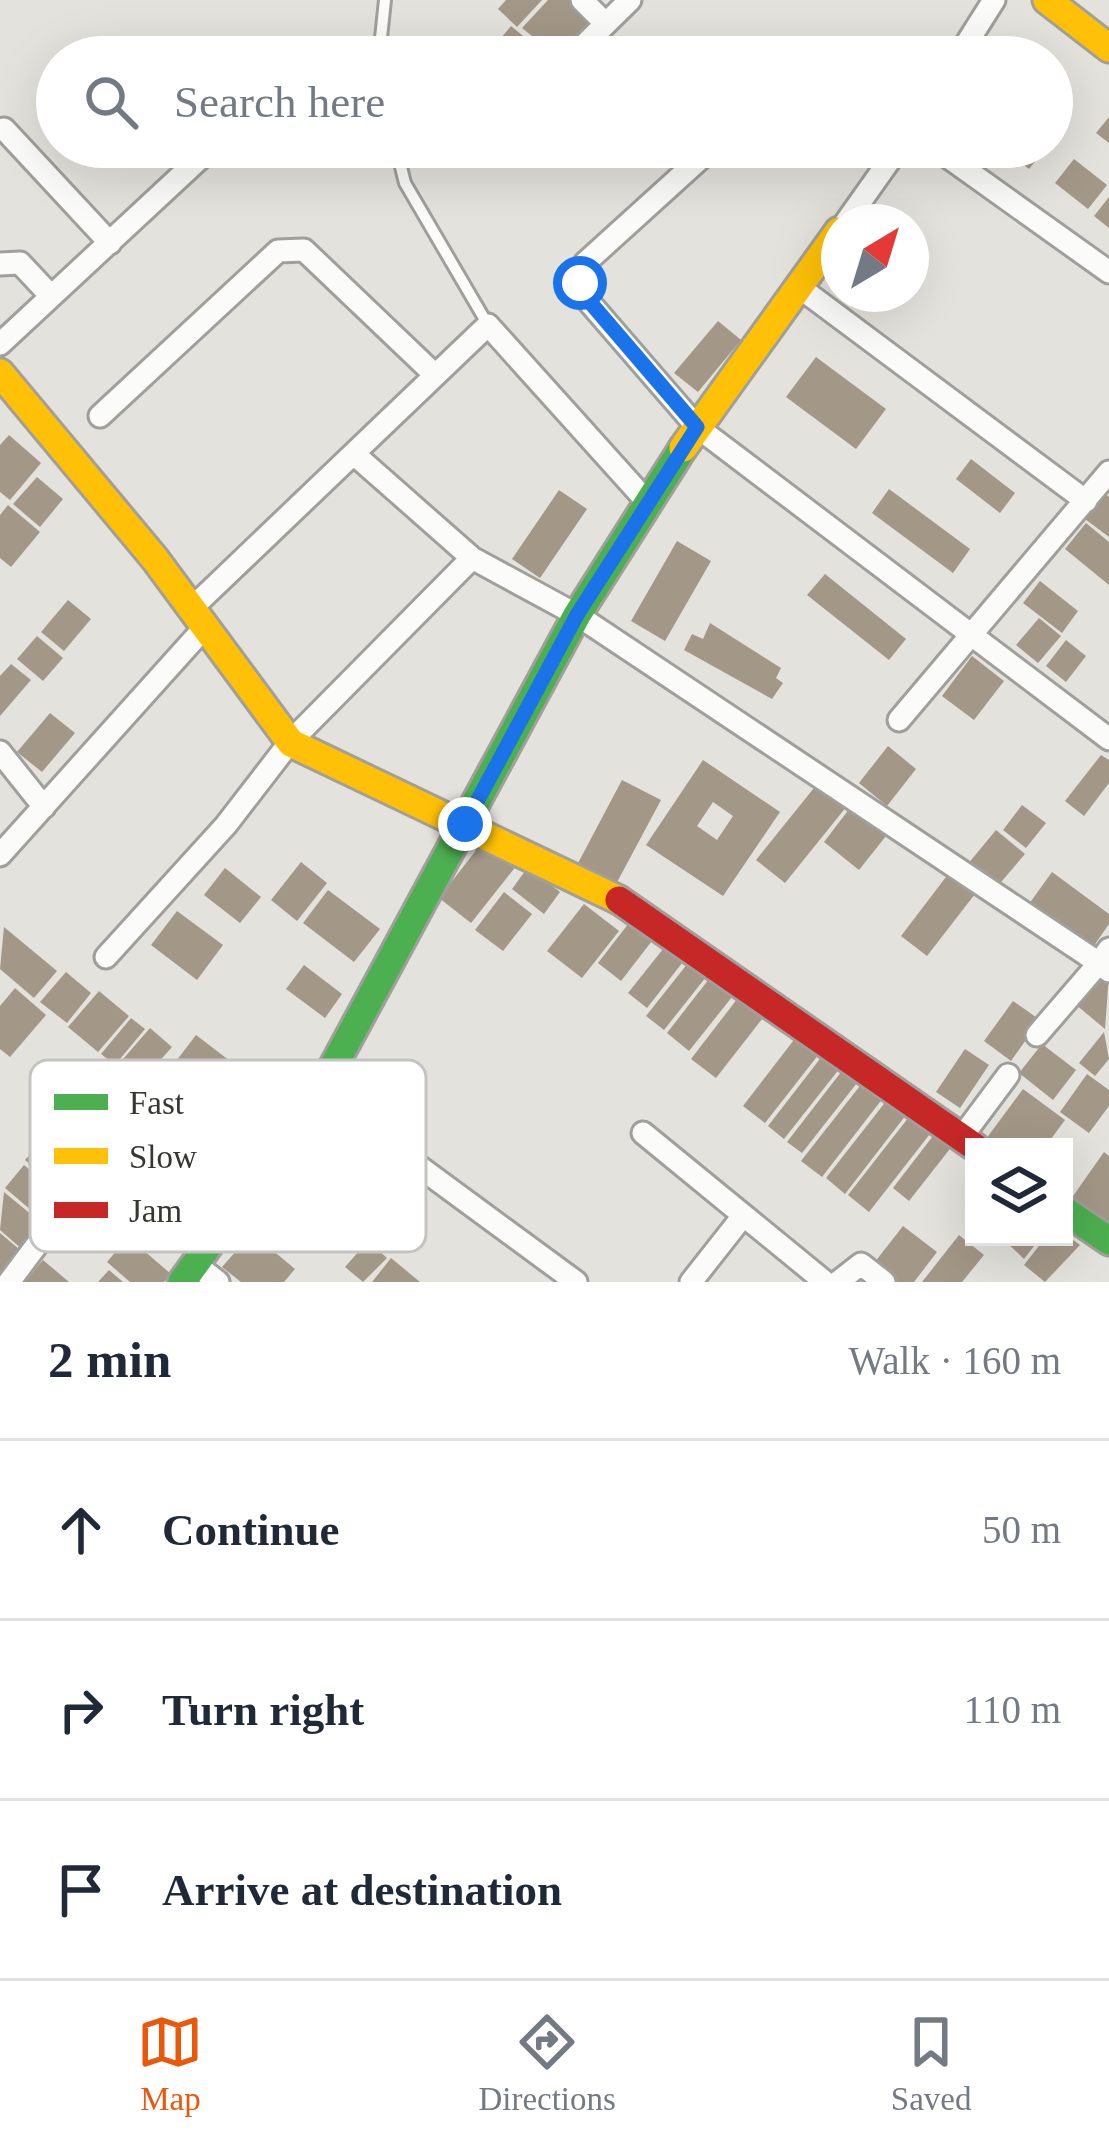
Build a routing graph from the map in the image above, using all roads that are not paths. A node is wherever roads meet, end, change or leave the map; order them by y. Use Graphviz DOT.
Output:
graph roads {
  1 [pos="385,0"];
  2 [pos="582,0"];
  3 [pos="630,0"];
  4 [pos="994,0"];
  5 [pos="1060,4"];
  6 [pos="605,23"];
  7 [pos="382,36"];
  8 [pos="592,36"];
  9 [pos="971,36"];
  10 [pos="1109,48"];
  11 [pos="4,129"];
  12 [pos="36,163"];
  13 [pos="40,168"];
  14 [pos="189,168"];
  15 [pos="401,168"];
  16 [pos="690,168"];
  17 [pos="884,168"];
  18 [pos="963,168"];
  19 [pos="859,204"];
  20 [pos="110,243"];
  21 [pos="821,257"];
  22 [pos="0,264"];
  23 [pos="1109,272"];
  24 [pos="800,287"];
  25 [pos="51,296"];
  26 [pos="488,325"];
  27 [pos="0,344"];
  28 [pos="0,373"];
  29 [pos="434,373"];
  30 [pos="100,416"];
  31 [pos="697,427"];
  32 [pos="354,454"];
  33 [pos="1109,472"];
  34 [pos="1086,501"];
  35 [pos="650,505"];
  36 [pos="472,558"];
  37 [pos="577,615"];
  38 [pos="199,618"];
  39 [pos="976,634"];
  40 [pos="899,719"];
  41 [pos="1109,739"];
  42 [pos="290,742"];
  43 [pos="0,752"];
  44 [pos="44,807"];
  45 [pos="465,824"];
  46 [pos="0,855"];
  47 [pos="106,957"];
  48 [pos="1106,961"];
  49 [pos="1037,1035"];
  50 [pos="337,1060"];
  51 [pos="1008,1075"];
  52 [pos="643,1132"];
  53 [pos="970,1138"];
  54 [pos="965,1140"];
  55 [pos="426,1172"];
  56 [pos="743,1216"];
  57 [pos="1073,1216"];
  58 [pos="1109,1241"];
  59 [pos="32,1252"];
  60 [pos="189,1273"];
  61 [pos="9,1282"];
  62 [pos="218,1282"];
  63 [pos="576,1282"];
  64 [pos="691,1282"];
  65 [pos="825,1282"];
  66 [pos="838,1282"];
  67 [pos="884,1282"];
  1 -- 7 [label="lane"];
  2 -- 6 [label="street"];
  3 -- 6 [label="street"];
  4 -- 9 [label="street"];
  5 -- 10 [label="street"];
  6 -- 8 [label="street"];
  11 -- 12 [label="street"];
  13 -- 20 [label="street"];
  14 -- 20 [label="street"];
  15 -- 26 [label="lane"];
  16 -- 31 [label="street"];
  17 -- 19 [label="street"];
  18 -- 23 [label="street"];
  20 -- 25 [label="street"];
  21 -- 24 [label="street"];
  22 -- 25 [label="street"];
  24 -- 31 [label="street"];
  24 -- 34 [label="street"];
  25 -- 27 [label="street"];
  26 -- 29 [label="street"];
  26 -- 35 [label="street"];
  28 -- 38 [label="street"];
  29 -- 30 [label="street"];
  29 -- 32 [label="street"];
  31 -- 35 [label="street"];
  31 -- 39 [label="street"];
  32 -- 36 [label="street"];
  32 -- 38 [label="street"];
  33 -- 34 [label="street"];
  34 -- 39 [label="street"];
  35 -- 37 [label="street"];
  36 -- 37 [label="street"];
  36 -- 42 [label="street"];
  37 -- 45 [label="street"];
  37 -- 48 [label="street"];
  38 -- 42 [label="street"];
  38 -- 44 [label="street"];
  39 -- 40 [label="street"];
  39 -- 41 [label="street"];
  42 -- 45 [label="street"];
  42 -- 47 [label="street"];
  43 -- 44 [label="street"];
  44 -- 46 [label="street"];
  45 -- 50 [label="street"];
  45 -- 54 [label="street"];
  48 -- 49 [label="street"];
  51 -- 53 [label="street"];
  52 -- 56 [label="street"];
  55 -- 63 [label="street"];
  56 -- 64 [label="street"];
  56 -- 65 [label="street"];
  57 -- 58 [label="street"];
  59 -- 61 [label="street"];
  60 -- 62 [label="street"];
  66 -- 67 [label="street"];
}
